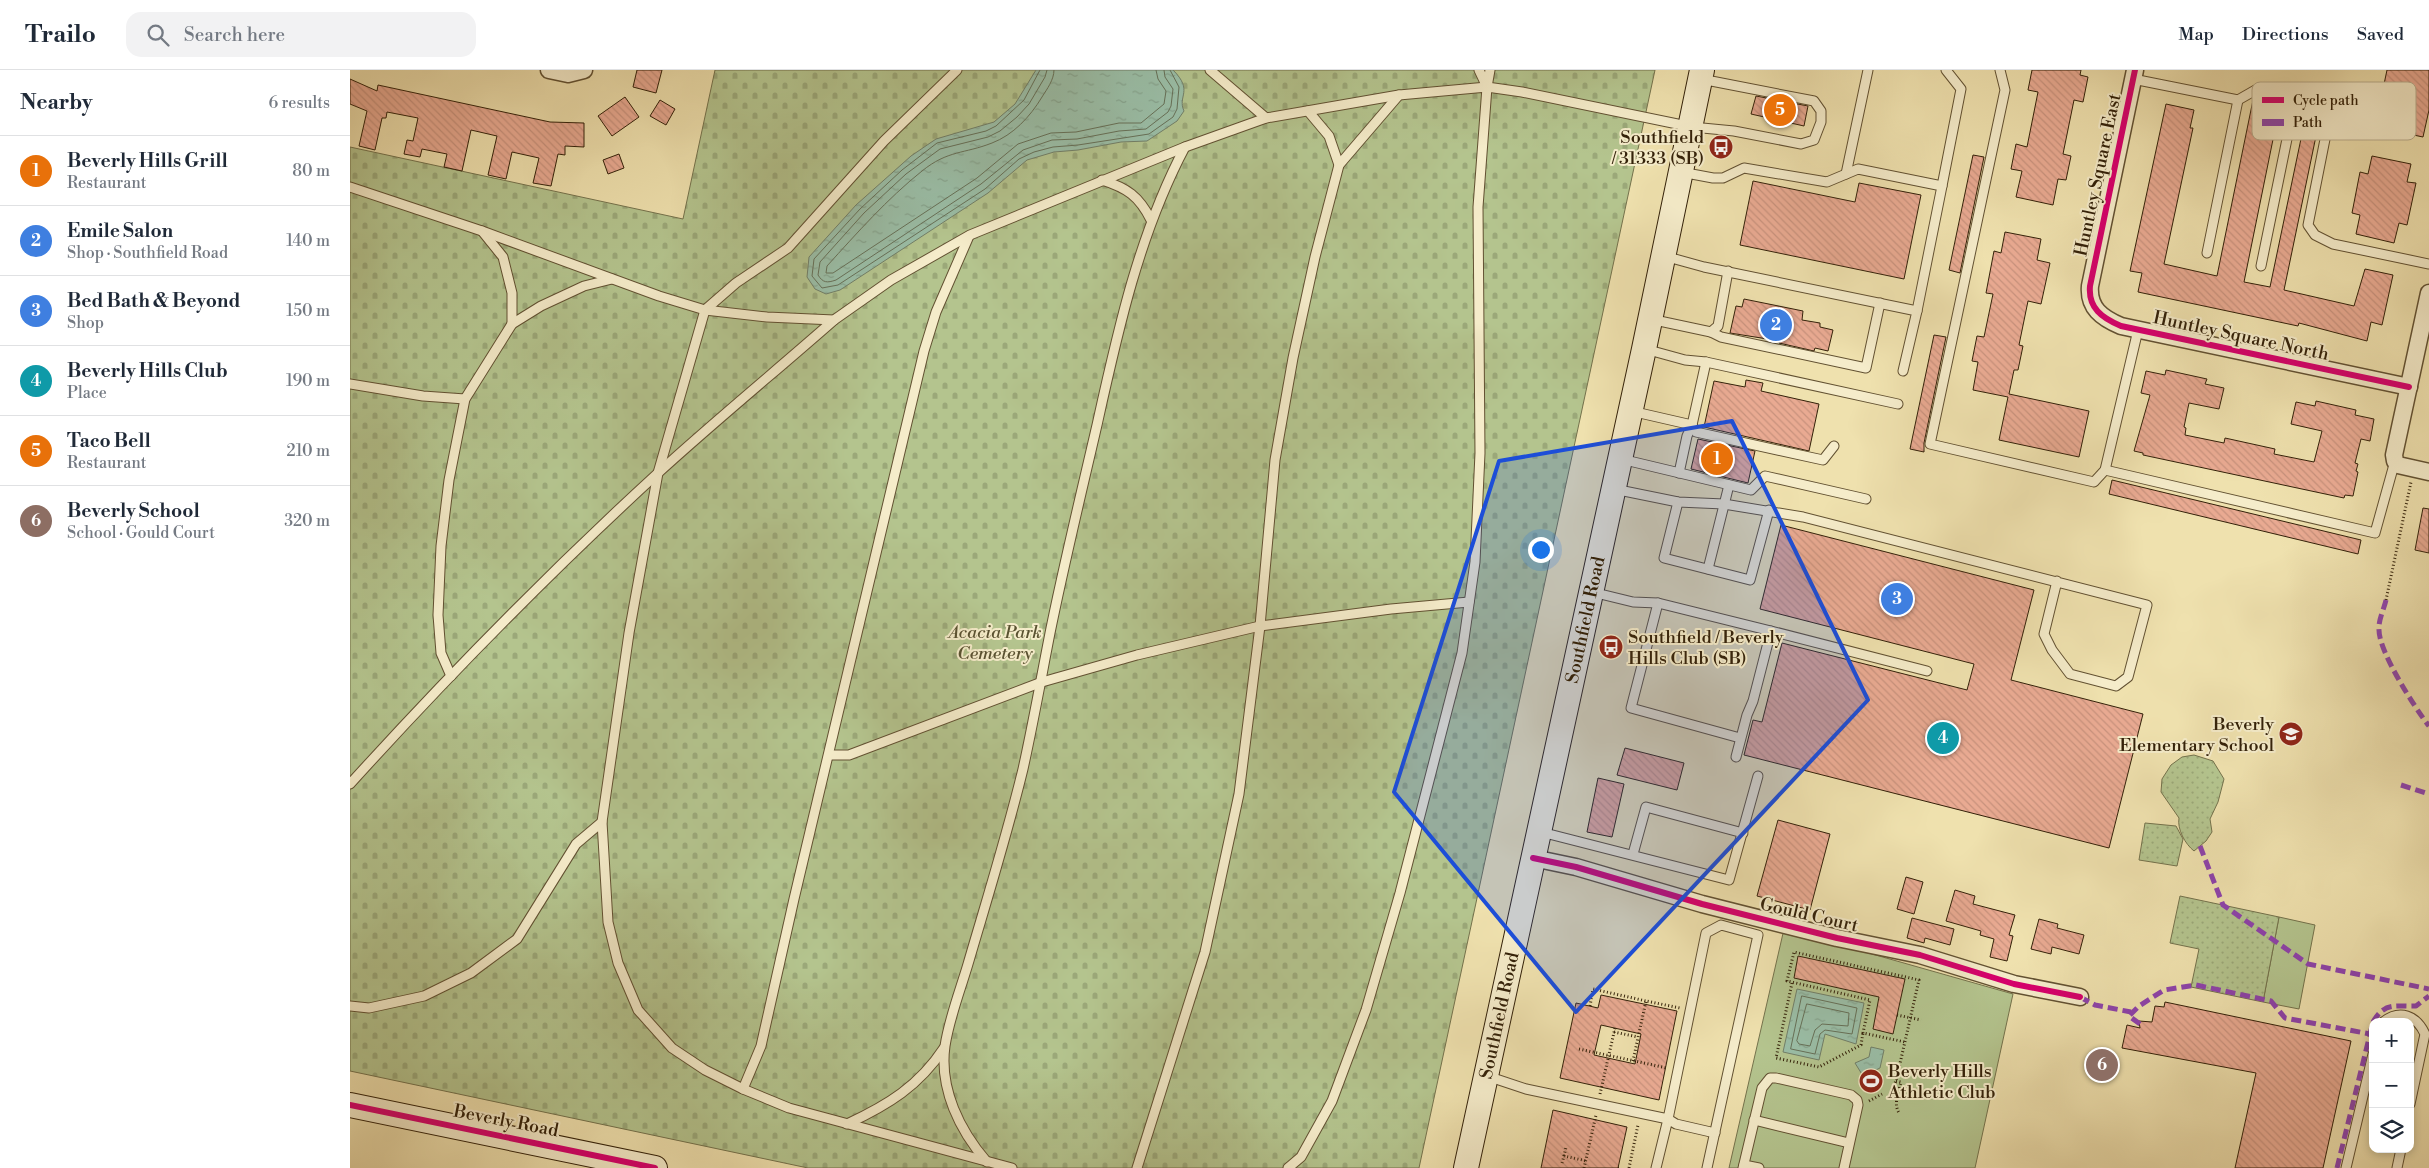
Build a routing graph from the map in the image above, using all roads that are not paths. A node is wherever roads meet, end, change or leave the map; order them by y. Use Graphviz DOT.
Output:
graph roads {
  1 [pos="549,70"];
  2 [pos="584,70"];
  3 [pos="1210,70"];
  4 [pos="1478,70"];
  5 [pos="1490,70"];
  6 [pos="1868,70"];
  7 [pos="1946,70"];
  8 [pos="2000,70"];
  9 [pos="951,72"];
  10 [pos="1701,74"];
  11 [pos="2134,74"];
  12 [pos="1487,87"];
  13 [pos="2252,92"];
  14 [pos="1399,95"];
  15 [pos="2238,100"];
  16 [pos="1308,111"];
  17 [pos="1266,118"];
  18 [pos="1692,127"];
  19 [pos="2287,140"];
  20 [pos="2325,140"];
  21 [pos="1184,147"];
  22 [pos="1338,165"];
  23 [pos="1681,172"];
  24 [pos="1846,174"];
  25 [pos="1102,180"];
  26 [pos="1942,186"];
  27 [pos="350,187"];
  28 [pos="1151,220"];
  29 [pos="482,231"];
  30 [pos="970,235"];
  31 [pos="2208,253"];
  32 [pos="1663,256"];
  33 [pos="2429,264"];
  34 [pos="2261,266"];
  35 [pos="1728,270"];
  36 [pos="612,278"];
  37 [pos="2090,286"];
  38 [pos="2429,293"];
  39 [pos="1880,303"];
  40 [pos="706,310"];
  41 [pos="1917,311"];
  42 [pos="1650,319"];
  43 [pos="834,320"];
  44 [pos="512,324"];
  45 [pos="2138,330"];
  46 [pos="1711,332"];
  47 [pos="1644,349"];
  48 [pos="1706,362"];
  49 [pos="1903,371"];
  50 [pos="350,384"];
  51 [pos="2409,387"];
  52 [pos="465,398"];
  53 [pos="1898,404"];
  54 [pos="1630,411"];
  55 [pos="1692,425"];
  56 [pos="1834,446"];
  57 [pos="1620,459"];
  58 [pos="2395,461"];
  59 [pos="2105,470"];
  60 [pos="2429,472"];
  61 [pos="658,473"];
  62 [pos="1679,473"];
  63 [pos="1729,485"];
  64 [pos="1613,489"];
  65 [pos="1866,499"];
  66 [pos="1678,502"];
  67 [pos="1724,504"];
  68 [pos="1769,510"];
  69 [pos="1708,569"];
  70 [pos="2057,581"];
  71 [pos="1590,592"];
  72 [pos="1469,602"];
  73 [pos="1658,603"];
  74 [pos="1260,626"];
  75 [pos="1771,631"];
  76 [pos="1927,670"];
  77 [pos="451,676"];
  78 [pos="1042,682"];
  79 [pos="1740,738"];
  80 [pos="829,756"];
  81 [pos="1736,757"];
  82 [pos="1758,776"];
  83 [pos="350,784"];
  84 [pos="602,822"];
  85 [pos="1538,832"];
  86 [pos="1742,833"];
  87 [pos="1633,854"];
  88 [pos="1533,858"];
  89 [pos="2080,997"];
  90 [pos="350,1006"];
  91 [pos="2388,1018"];
  92 [pos="2413,1018"];
  93 [pos="2414,1019"];
  94 [pos="944,1047"];
  95 [pos="2371,1063"];
  96 [pos="1486,1076"];
  97 [pos="2414,1085"];
  98 [pos="743,1089"];
  99 [pos="350,1105"];
  100 [pos="1668,1119"];
  101 [pos="1754,1120"];
  102 [pos="846,1124"];
  103 [pos="1715,1132"];
  104 [pos="1849,1143"];
  105 [pos="2400,1153"];
  106 [pos="987,1163"];
  107 [pos="1743,1166"];
  108 [pos="655,1168"];
  109 [pos="1012,1168"];
  110 [pos="1137,1168"];
  111 [pos="1288,1168"];
  112 [pos="1466,1168"];
  113 [pos="1656,1168"];
  114 [pos="1707,1168"];
  115 [pos="1759,1168"];
  116 [pos="1844,1168"];
  117 [pos="2346,1168"];
  118 [pos="2397,1168"];
  1 -- 2 [label="street"];
  3 -- 17 [label="lane"];
  4 -- 12 [label="lane"];
  5 -- 12 [label="lane"];
  6 -- 24 [label="lane"];
  7 -- 26 [label="lane"];
  8 -- 59 [label="lane"];
  9 -- 40 [label="lane"];
  10 -- 18 [label="main road, Southfield Road"];
  10 -- 18 [label="lane"];
  11 -- 15 [label="lane"];
  11 -- 37 [label="street, Huntley Square East"];
  12 -- 14 [label="lane"];
  12 -- 18 [label="lane"];
  12 -- 72 [label="lane"];
  13 -- 15 [label="lane"];
  14 -- 16 [label="lane"];
  14 -- 22 [label="lane"];
  15 -- 31 [label="lane"];
  16 -- 17 [label="lane"];
  16 -- 22 [label="lane"];
  17 -- 21 [label="lane"];
  18 -- 23 [label="main road, Southfield Road"];
  19 -- 34 [label="lane"];
  20 -- 33 [label="lane"];
  21 -- 25 [label="lane"];
  21 -- 28 [label="lane"];
  22 -- 74 [label="lane"];
  23 -- 24 [label="lane"];
  23 -- 32 [label="main road, Southfield Road"];
  24 -- 26 [label="lane"];
  25 -- 28 [label="lane"];
  25 -- 30 [label="lane"];
  26 -- 41 [label="lane"];
  27 -- 29 [label="lane"];
  28 -- 78 [label="lane"];
  29 -- 36 [label="lane"];
  29 -- 44 [label="lane"];
  30 -- 43 [label="lane"];
  30 -- 80 [label="lane"];
  32 -- 35 [label="lane"];
  32 -- 42 [label="main road, Southfield Road"];
  35 -- 39 [label="lane"];
  35 -- 46 [label="lane"];
  36 -- 40 [label="lane"];
  36 -- 44 [label="lane"];
  37 -- 45 [label="street, Huntley Square North"];
  38 -- 51 [label="street"];
  39 -- 41 [label="lane"];
  39 -- 46 [label="lane"];
  40 -- 43 [label="lane"];
  40 -- 61 [label="lane"];
  41 -- 49 [label="lane"];
  42 -- 46 [label="lane"];
  42 -- 47 [label="main road, Southfield Road"];
  43 -- 61 [label="lane"];
  44 -- 52 [label="lane"];
  45 -- 51 [label="street, Huntley Square North"];
  45 -- 59 [label="lane"];
  47 -- 48 [label="lane"];
  47 -- 54 [label="main road, Southfield Road"];
  48 -- 53 [label="lane"];
  48 -- 55 [label="lane"];
  50 -- 52 [label="lane"];
  51 -- 58 [label="street"];
  52 -- 77 [label="lane"];
  54 -- 55 [label="lane"];
  54 -- 57 [label="main road, Southfield Road"];
  55 -- 56 [label="lane"];
  55 -- 62 [label="lane"];
  57 -- 62 [label="lane"];
  57 -- 64 [label="main road, Southfield Road"];
  58 -- 59 [label="lane"];
  58 -- 60 [label="street"];
  61 -- 77 [label="lane"];
  61 -- 84 [label="lane"];
  62 -- 63 [label="lane"];
  63 -- 65 [label="lane"];
  63 -- 67 [label="lane"];
  64 -- 66 [label="lane"];
  64 -- 71 [label="main road, Southfield Road"];
  66 -- 67 [label="lane"];
  66 -- 69 [label="lane"];
  67 -- 68 [label="lane"];
  67 -- 69 [label="lane"];
  68 -- 69 [label="lane"];
  68 -- 70 [label="lane"];
  70 -- 70 [label="lane"];
  71 -- 73 [label="lane"];
  71 -- 85 [label="main road, Southfield Road"];
  72 -- 74 [label="lane"];
  72 -- 111 [label="lane"];
  73 -- 75 [label="lane"];
  73 -- 79 [label="lane"];
  74 -- 78 [label="lane"];
  74 -- 110 [label="lane"];
  75 -- 76 [label="lane"];
  75 -- 79 [label="lane"];
  77 -- 83 [label="lane"];
  78 -- 80 [label="lane"];
  78 -- 94 [label="lane"];
  79 -- 81 [label="lane"];
  80 -- 98 [label="lane"];
  82 -- 86 [label="lane"];
  84 -- 90 [label="lane"];
  84 -- 98 [label="lane"];
  85 -- 87 [label="lane"];
  85 -- 88 [label="main road, Southfield Road"];
  86 -- 87 [label="lane"];
  86 -- 87 [label="lane"];
  88 -- 89 [label="street, Gould Court"];
  88 -- 96 [label="main road, Southfield Road"];
  91 -- 92 [label="lane"];
  93 -- 97 [label="lane"];
  94 -- 102 [label="lane"];
  94 -- 106 [label="lane"];
  95 -- 117 [label="lane"];
  96 -- 100 [label="lane"];
  96 -- 112 [label="main road, Southfield Road"];
  98 -- 102 [label="lane"];
  99 -- 108 [label="main road, Beverly Road"];
  100 -- 103 [label="lane"];
  100 -- 103 [label="lane"];
  100 -- 113 [label="lane"];
  101 -- 104 [label="lane"];
  101 -- 104 [label="lane"];
  101 -- 107 [label="lane"];
  102 -- 106 [label="lane"];
  103 -- 114 [label="lane"];
  104 -- 116 [label="lane"];
  105 -- 118 [label="lane"];
  106 -- 109 [label="lane"];
  107 -- 115 [label="lane"];
}
